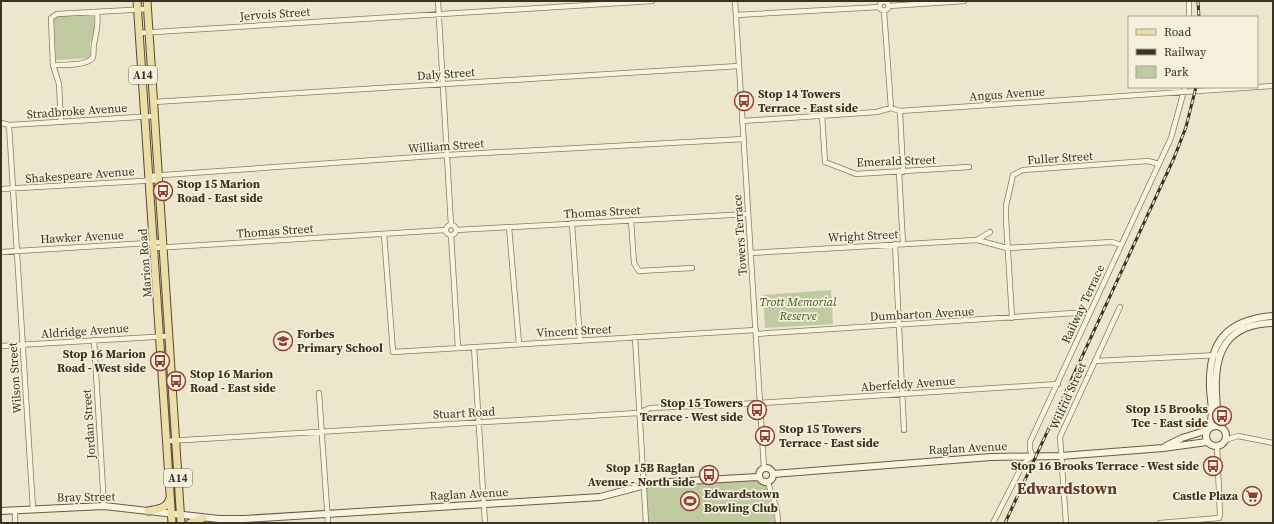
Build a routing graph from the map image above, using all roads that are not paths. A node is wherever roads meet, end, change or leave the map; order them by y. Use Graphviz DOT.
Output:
graph roads {
  1 [pos="137,1"];
  2 [pos="148,1"];
  3 [pos="438,1"];
  4 [pos="652,1"];
  5 [pos="735,1"];
  6 [pos="884,1"];
  7 [pos="964,1"];
  8 [pos="1189,1"];
  9 [pos="889,6"];
  10 [pos="880,7"];
  11 [pos="148,9"];
  12 [pos="138,10"];
  13 [pos="884,11"];
  14 [pos="97,13"];
  15 [pos="439,14"];
  16 [pos="736,15"];
  17 [pos="1189,16"];
  18 [pos="150,32"];
  19 [pos="139,33"];
  20 [pos="53,65"];
  21 [pos="739,66"];
  22 [pos="443,84"];
  23 [pos="1273,86"];
  24 [pos="1258,87"];
  25 [pos="1229,88"];
  26 [pos="1185,90"];
  27 [pos="154,102"];
  28 [pos="892,108"];
  29 [pos="900,111"];
  30 [pos="822,115"];
  31 [pos="155,116"];
  32 [pos="146,117"];
  33 [pos="742,121"];
  34 [pos="61,122"];
  35 [pos="1,123"];
  36 [pos="9,125"];
  37 [pos="744,139"];
  38 [pos="447,155"];
  39 [pos="1159,164"];
  40 [pos="969,167"];
  41 [pos="901,172"];
  42 [pos="159,177"];
  43 [pos="150,178"];
  44 [pos="1,189"];
  45 [pos="13,189"];
  46 [pos="748,214"];
  47 [pos="631,220"];
  48 [pos="572,224"];
  49 [pos="451,225"];
  50 [pos="509,227"];
  51 [pos="446,230"];
  52 [pos="456,230"];
  53 [pos="990,232"];
  54 [pos="384,234"];
  55 [pos="451,235"];
  56 [pos="977,240"];
  57 [pos="895,244"];
  58 [pos="903,244"];
  59 [pos="164,245"];
  60 [pos="1122,245"];
  61 [pos="154,246"];
  62 [pos="1007,248"];
  63 [pos="16,251"];
  64 [pos="1,252"];
  65 [pos="751,253"];
  66 [pos="692,268"];
  67 [pos="1120,307"];
  68 [pos="1090,312"];
  69 [pos="1273,316"];
  70 [pos="1012,318"];
  71 [pos="1273,323"];
  72 [pos="900,325"];
  73 [pos="756,332"];
  74 [pos="161,336"];
  75 [pos="170,336"];
  76 [pos="635,338"];
  77 [pos="94,340"];
  78 [pos="580,341"];
  79 [pos="519,344"];
  80 [pos="22,345"];
  81 [pos="1,346"];
  82 [pos="474,347"];
  83 [pos="458,348"];
  84 [pos="1216,354"];
  85 [pos="1095,361"];
  86 [pos="1058,384"];
  87 [pos="319,393"];
  88 [pos="903,394"];
  89 [pos="760,403"];
  90 [pos="640,411"];
  91 [pos="478,422"];
  92 [pos="1221,427"];
  93 [pos="1209,429"];
  94 [pos="904,430"];
  95 [pos="322,431"];
  96 [pos="176,440"];
  97 [pos="1226,440"];
  98 [pos="167,441"];
  99 [pos="1207,442"];
  100 [pos="1273,443"];
  101 [pos="1217,446"];
  102 [pos="1163,448"];
  103 [pos="1032,456"];
  104 [pos="1061,456"];
  105 [pos="764,468"];
  106 [pos="773,474"];
  107 [pos="758,477"];
  108 [pos="768,483"];
  109 [pos="644,485"];
  110 [pos="171,495"];
  111 [pos="484,504"];
  112 [pos="104,506"];
  113 [pos="33,509"];
  114 [pos="14,510"];
  115 [pos="148,510"];
  116 [pos="1,511"];
  117 [pos="172,514"];
  118 [pos="328,514"];
  119 [pos="180,515"];
  120 [pos="203,518"];
  121 [pos="15,523"];
  122 [pos="172,523"];
  123 [pos="181,523"];
  124 [pos="190,523"];
  125 [pos="328,523"];
  126 [pos="485,523"];
  127 [pos="646,523"];
  128 [pos="778,523"];
  129 [pos="993,523"];
  130 [pos="1066,523"];
  131 [pos="1160,523"];
  1 -- 12 [label="main road, Marion Road / A14"];
  2 -- 11 [label="main road, Marion Road / A14"];
  3 -- 15 [label="street"];
  4 -- 15 [label="street, Jervois Street"];
  5 -- 16 [label="street, Towers Terrace"];
  6 -- 9 [label="street"];
  6 -- 10 [label="street"];
  7 -- 9 [label="street"];
  8 -- 17 [label="street"];
  9 -- 13 [label="street"];
  10 -- 13 [label="street"];
  10 -- 16 [label="street"];
  11 -- 12 [label="street"];
  11 -- 18 [label="main road, Marion Road / A14"];
  12 -- 14 [label="street"];
  12 -- 19 [label="main road, Marion Road / A14"];
  13 -- 28 [label="street"];
  14 -- 20 [label="street"];
  14 -- 20 [label="street"];
  15 -- 18 [label="street, Jervois Street"];
  15 -- 22 [label="street"];
  16 -- 21 [label="street, Towers Terrace"];
  18 -- 19 [label="street, Jervois Street"];
  18 -- 27 [label="main road, Marion Road / A14"];
  19 -- 32 [label="main road, Marion Road / A14"];
  20 -- 34 [label="street"];
  21 -- 22 [label="street, Daly Street"];
  21 -- 33 [label="street, Towers Terrace"];
  22 -- 27 [label="street, Daly Street"];
  22 -- 38 [label="street"];
  23 -- 24 [label="street, Angus Avenue"];
  25 -- 26 [label="street, Angus Avenue"];
  26 -- 29 [label="street, Angus Avenue"];
  26 -- 39 [label="street, Railway Terrace"];
  27 -- 31 [label="main road, Marion Road / A14"];
  28 -- 29 [label="street, Angus Avenue"];
  28 -- 30 [label="street"];
  29 -- 41 [label="street"];
  30 -- 33 [label="street"];
  30 -- 41 [label="street, Emerald Street"];
  31 -- 32 [label="street, Stradbroke Avenue"];
  31 -- 42 [label="main road, Marion Road / A14"];
  32 -- 34 [label="street, Stradbroke Avenue"];
  32 -- 43 [label="main road, Marion Road / A14"];
  33 -- 37 [label="street, Towers Terrace"];
  34 -- 36 [label="street, Stradbroke Avenue"];
  35 -- 36 [label="street, Stradbroke Avenue"];
  36 -- 45 [label="street, Wilson Street"];
  37 -- 38 [label="street, William Street"];
  37 -- 46 [label="street, Towers Terrace"];
  38 -- 42 [label="street, William Street"];
  38 -- 49 [label="street"];
  39 -- 60 [label="street, Railway Terrace"];
  39 -- 62 [label="street, Fuller Street"];
  40 -- 41 [label="street, Emerald Street"];
  41 -- 58 [label="street"];
  42 -- 43 [label="street, William Street"];
  42 -- 59 [label="main road, Marion Road / A14"];
  43 -- 45 [label="street, Shakespeare Avenue"];
  43 -- 61 [label="main road, Marion Road / A14"];
  44 -- 45 [label="street, Shakespeare Avenue"];
  45 -- 63 [label="street, Wilson Street"];
  46 -- 47 [label="street, Thomas Street"];
  46 -- 65 [label="street, Towers Terrace"];
  47 -- 48 [label="street, Thomas Street"];
  47 -- 66 [label="street"];
  48 -- 50 [label="street, Thomas Street"];
  48 -- 78 [label="street"];
  49 -- 51 [label="street"];
  49 -- 52 [label="street"];
  50 -- 52 [label="street, Thomas Street"];
  50 -- 79 [label="street"];
  51 -- 54 [label="street, Thomas Street"];
  51 -- 55 [label="street"];
  52 -- 55 [label="street"];
  53 -- 56 [label="street, Wright Street"];
  54 -- 59 [label="street, Thomas Street"];
  54 -- 83 [label="street, Vincent Street"];
  55 -- 83 [label="street"];
  56 -- 58 [label="street, Wright Street"];
  56 -- 62 [label="street, Wright Street"];
  57 -- 58 [label="street, Wright Street"];
  57 -- 65 [label="street, Wright Street"];
  57 -- 72 [label="street"];
  59 -- 61 [label="street, Thomas Street"];
  59 -- 75 [label="main road, Marion Road / A14"];
  60 -- 62 [label="street, Wright Street"];
  60 -- 68 [label="street, Railway Terrace"];
  61 -- 63 [label="street, Hawker Avenue"];
  61 -- 74 [label="main road, Marion Road / A14"];
  62 -- 70 [label="street"];
  63 -- 64 [label="street, Hawker Avenue"];
  63 -- 80 [label="street, Wilson Street"];
  65 -- 73 [label="street, Towers Terrace"];
  67 -- 85 [label="street, Wilfrid Street"];
  68 -- 70 [label="street, Dumbarton Avenue"];
  68 -- 86 [label="street, Railway Terrace"];
  69 -- 84 [label="street"];
  70 -- 72 [label="street, Dumbarton Avenue"];
  71 -- 84 [label="street"];
  72 -- 73 [label="street, Dumbarton Avenue"];
  72 -- 88 [label="street"];
  73 -- 76 [label="street, Vincent Street"];
  73 -- 89 [label="street, Towers Terrace"];
  74 -- 75 [label="street, Aldridge Avenue"];
  74 -- 77 [label="street, Aldridge Avenue"];
  74 -- 98 [label="main road, Marion Road / A14"];
  75 -- 96 [label="main road, Marion Road / A14"];
  76 -- 78 [label="street, Vincent Street"];
  76 -- 90 [label="street"];
  77 -- 80 [label="street, Aldridge Avenue"];
  77 -- 112 [label="street, Jordan Street"];
  78 -- 79 [label="street, Vincent Street"];
  79 -- 82 [label="street, Vincent Street"];
  80 -- 81 [label="street, Aldridge Avenue"];
  80 -- 113 [label="street, Wilson Street"];
  82 -- 83 [label="street, Vincent Street"];
  82 -- 91 [label="street"];
  84 -- 85 [label="street"];
  84 -- 92 [label="street"];
  84 -- 93 [label="street"];
  85 -- 104 [label="street, Wilfrid Street"];
  86 -- 88 [label="street, Aberfeldy Avenue"];
  86 -- 103 [label="street, Railway Terrace"];
  87 -- 95 [label="street"];
  88 -- 89 [label="street, Aberfeldy Avenue"];
  88 -- 94 [label="street"];
  89 -- 90 [label="street, Stuart Road"];
  89 -- 105 [label="street, Towers Terrace"];
  90 -- 91 [label="street, Stuart Road"];
  90 -- 109 [label="street"];
  91 -- 95 [label="street, Stuart Road"];
  91 -- 111 [label="street"];
  92 -- 93 [label="street"];
  92 -- 97 [label="street"];
  93 -- 99 [label="street"];
  93 -- 102 [label="street, Raglan Avenue"];
  95 -- 96 [label="street, Stuart Road"];
  95 -- 118 [label="street"];
  96 -- 98 [label="street, Stuart Road"];
  96 -- 119 [label="main road, Marion Road / A14"];
  97 -- 100 [label="street"];
  97 -- 101 [label="street"];
  98 -- 110 [label="main road, Marion Road / A14"];
  99 -- 101 [label="street"];
  99 -- 102 [label="street, Raglan Avenue"];
  101 -- 131 [label="street"];
  102 -- 104 [label="street, Raglan Avenue"];
  103 -- 104 [label="street, Raglan Avenue"];
  103 -- 106 [label="street, Raglan Avenue"];
  103 -- 129 [label="street"];
  104 -- 130 [label="street, Wilfrid Street"];
  105 -- 106 [label="street"];
  105 -- 107 [label="street"];
  106 -- 108 [label="street"];
  107 -- 108 [label="street"];
  107 -- 109 [label="street, Raglan Avenue"];
  108 -- 128 [label="street"];
  109 -- 111 [label="street, Raglan Avenue"];
  109 -- 127 [label="street"];
  110 -- 115 [label="main road"];
  110 -- 117 [label="main road, Marion Road / A14"];
  111 -- 118 [label="street, Raglan Avenue"];
  111 -- 126 [label="street"];
  112 -- 113 [label="street, Bray Street"];
  112 -- 115 [label="street, Bray Street"];
  113 -- 114 [label="street, Bray Street"];
  114 -- 116 [label="street, Bray Street"];
  114 -- 121 [label="street"];
  115 -- 117 [label="street, Bray Street"];
  117 -- 119 [label="street, Raglan Avenue"];
  117 -- 122 [label="main road, Marion Road / A14"];
  118 -- 120 [label="street, Raglan Avenue"];
  118 -- 125 [label="street"];
  119 -- 120 [label="street, Raglan Avenue"];
  119 -- 123 [label="main road, Marion Road / A14"];
  120 -- 124 [label="main road"];
}
